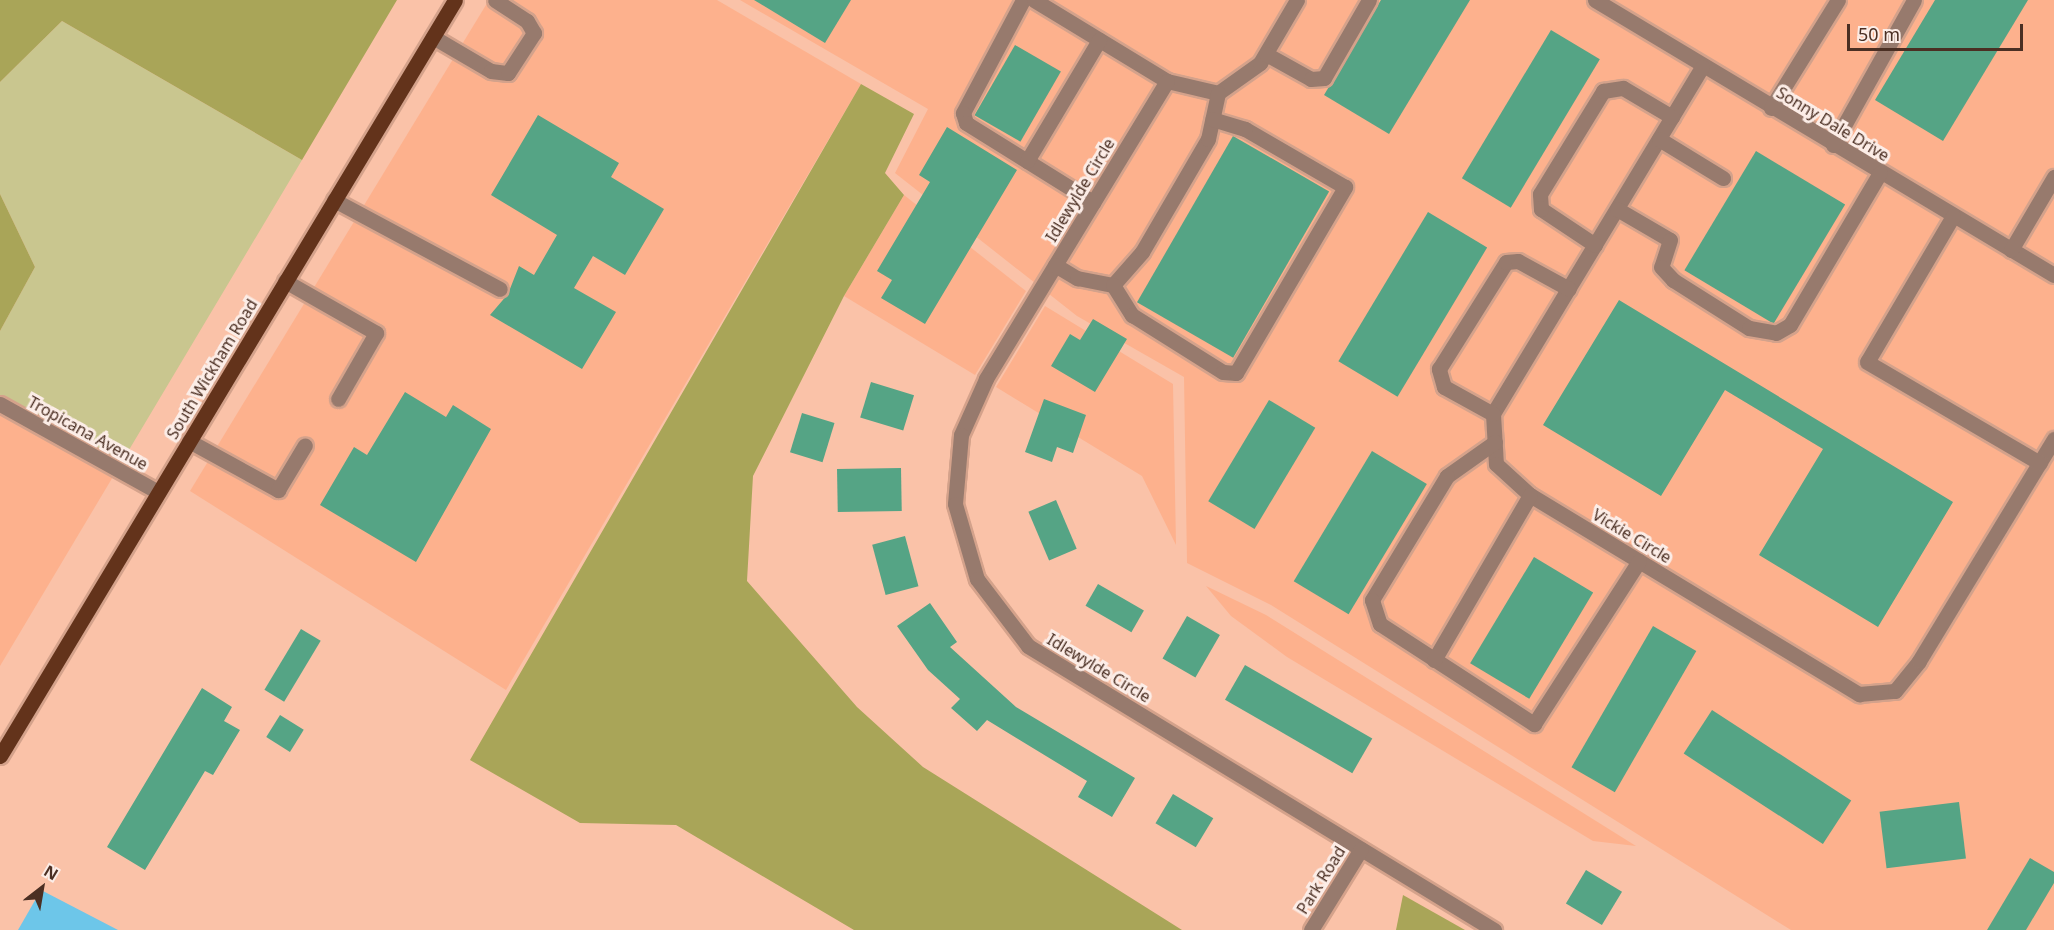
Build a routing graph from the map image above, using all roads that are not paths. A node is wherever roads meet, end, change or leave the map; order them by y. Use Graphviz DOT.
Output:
graph roads {
  1 [pos="455,0"];
  2 [pos="495,0"];
  3 [pos="1023,0"];
  4 [pos="1034,0"];
  5 [pos="1297,0"];
  6 [pos="1369,0"];
  7 [pos="1595,0"];
  8 [pos="1838,0"];
  9 [pos="1914,0"];
  10 [pos="433,37"];
  11 [pos="1099,40"];
  12 [pos="1266,54"];
  13 [pos="1702,67"];
  14 [pos="1167,81"];
  15 [pos="1218,93"];
  16 [pos="1771,108"];
  17 [pos="1672,117"];
  18 [pos="1213,119"];
  19 [pos="1659,139"];
  20 [pos="1833,145"];
  21 [pos="1027,161"];
  22 [pos="1880,173"];
  23 [pos="2054,177"];
  24 [pos="1723,178"];
  25 [pos="334,200"];
  26 [pos="1093,202"];
  27 [pos="1617,209"];
  28 [pos="1953,216"];
  29 [pos="1595,245"];
  30 [pos="2011,250"];
  31 [pos="1056,265"];
  32 [pos="2054,275"];
  33 [pos="285,281"];
  34 [pos="1113,285"];
  35 [pos="500,289"];
  36 [pos="1569,289"];
  37 [pos="338,399"];
  38 [pos="0,404"];
  39 [pos="1493,414"];
  40 [pos="2054,439"];
  41 [pos="189,441"];
  42 [pos="1495,442"];
  43 [pos="305,445"];
  44 [pos="2040,463"];
  45 [pos="158,492"];
  46 [pos="1530,495"];
  47 [pos="1639,561"];
  48 [pos="1434,660"];
  49 [pos="0,756"];
  50 [pos="1361,849"];
  51 [pos="1311,930"];
  52 [pos="1494,930"];
  1 -- 10 [label="main road, South Wickham Road"];
  2 -- 10 [label="street"];
  3 -- 21 [label="street"];
  4 -- 11 [label="street"];
  5 -- 12 [label="street"];
  6 -- 12 [label="street"];
  7 -- 13 [label="street, Sonny Dale Drive"];
  8 -- 16 [label="street"];
  9 -- 20 [label="street"];
  10 -- 25 [label="main road, South Wickham Road"];
  11 -- 14 [label="street"];
  11 -- 21 [label="street"];
  12 -- 15 [label="street"];
  13 -- 16 [label="street, Sonny Dale Drive"];
  13 -- 17 [label="street"];
  14 -- 15 [label="street"];
  14 -- 26 [label="street, Idlewylde Circle"];
  15 -- 18 [label="street"];
  16 -- 20 [label="street, Sonny Dale Drive"];
  17 -- 19 [label="street"];
  17 -- 29 [label="street"];
  18 -- 34 [label="street"];
  18 -- 34 [label="street"];
  19 -- 24 [label="street"];
  19 -- 27 [label="street"];
  20 -- 22 [label="street, Sonny Dale Drive"];
  21 -- 26 [label="street"];
  22 -- 27 [label="street"];
  22 -- 28 [label="street, Sonny Dale Drive"];
  23 -- 30 [label="street"];
  25 -- 33 [label="main road, South Wickham Road"];
  25 -- 35 [label="street"];
  26 -- 31 [label="street, Idlewylde Circle"];
  27 -- 29 [label="street"];
  28 -- 30 [label="street, Sonny Dale Drive"];
  28 -- 44 [label="street"];
  29 -- 36 [label="street"];
  30 -- 32 [label="street, Sonny Dale Drive"];
  31 -- 34 [label="street"];
  31 -- 50 [label="street, Idlewylde Circle"];
  33 -- 37 [label="street"];
  33 -- 41 [label="main road, South Wickham Road"];
  36 -- 39 [label="street"];
  36 -- 39 [label="street"];
  38 -- 45 [label="street, Tropicana Avenue"];
  39 -- 42 [label="street, Vickie Circle"];
  40 -- 44 [label="street, Vickie Circle"];
  41 -- 43 [label="street"];
  41 -- 45 [label="main road, South Wickham Road"];
  42 -- 46 [label="street, Vickie Circle"];
  42 -- 48 [label="street"];
  44 -- 47 [label="street, Vickie Circle"];
  45 -- 49 [label="main road, South Wickham Road"];
  46 -- 47 [label="street, Vickie Circle"];
  46 -- 48 [label="street"];
  47 -- 48 [label="street"];
  50 -- 51 [label="street, Park Road"];
  50 -- 52 [label="street, Idlewylde Circle"];
}
